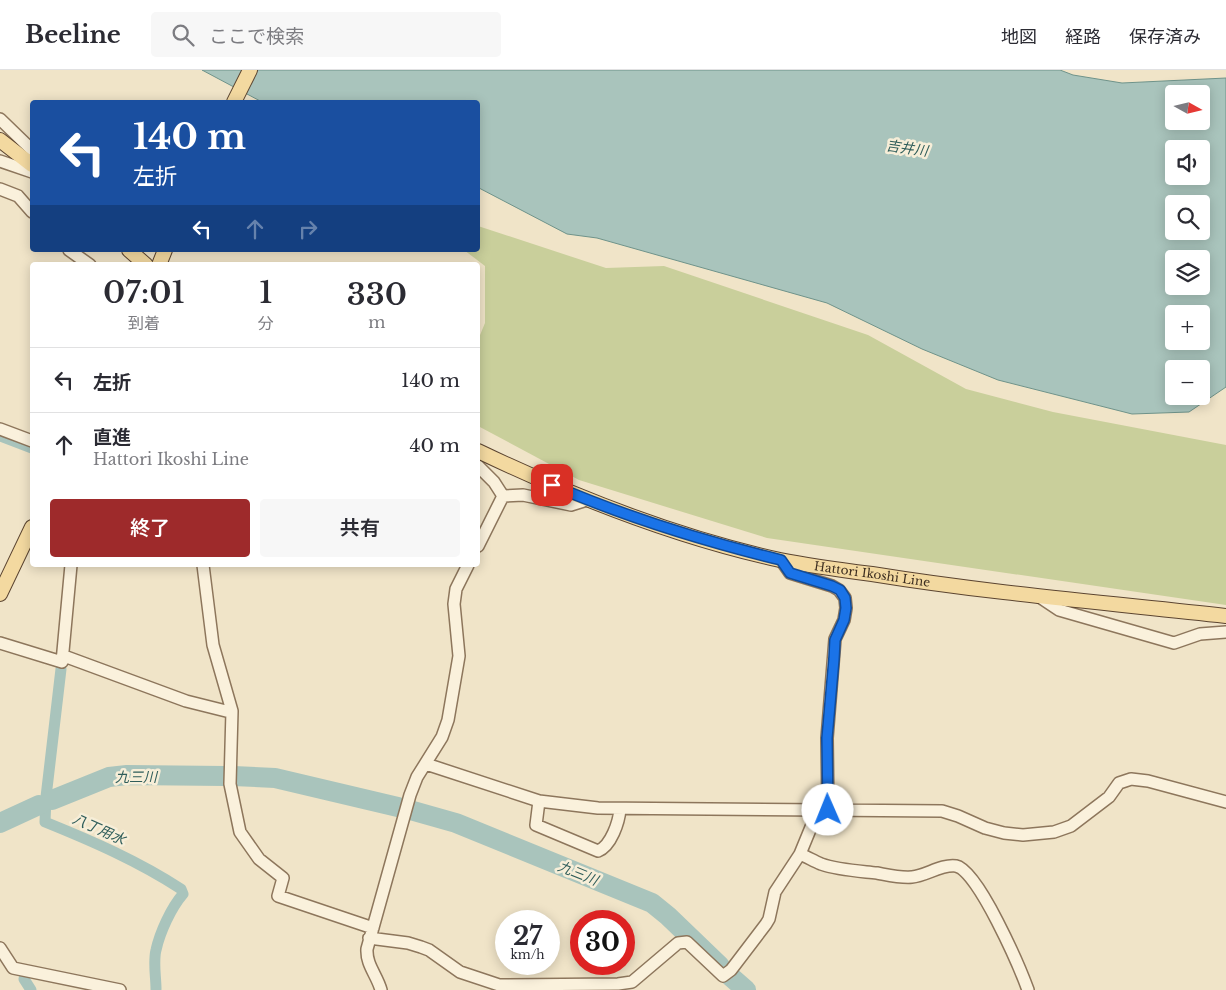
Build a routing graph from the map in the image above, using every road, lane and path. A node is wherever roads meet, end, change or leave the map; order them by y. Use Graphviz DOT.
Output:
graph roads {
  1 [pos="250,70"];
  2 [pos="235,100"];
  3 [pos="0,119"];
  4 [pos="0,140"];
  5 [pos="30,148"];
  6 [pos="0,161"];
  7 [pos="30,163"];
  8 [pos="30,171"];
  9 [pos="0,189"];
  10 [pos="30,210"];
  11 [pos="72,252"];
  12 [pos="131,252"];
  13 [pos="86,262"];
  14 [pos="143,262"];
  15 [pos="0,429"];
  16 [pos="30,440"];
  17 [pos="480,452"];
  18 [pos="480,468"];
  19 [pos="503,496"];
  20 [pos="587,500"];
  21 [pos="30,531"];
  22 [pos="480,542"];
  23 [pos="781,560"];
  24 [pos="71,567"];
  25 [pos="203,567"];
  26 [pos="467,567"];
  27 [pos="0,594"];
  28 [pos="1037,595"];
  29 [pos="1226,616"];
  30 [pos="1226,632"];
  31 [pos="0,643"];
  32 [pos="64,656"];
  33 [pos="232,711"];
  34 [pos="426,764"];
  35 [pos="538,801"];
  36 [pos="1226,802"];
  37 [pos="620,809"];
  38 [pos="815,810"];
  39 [pos="828,810"];
  40 [pos="800,854"];
  41 [pos="371,933"];
  42 [pos="0,948"];
  43 [pos="120,990"];
  44 [pos="380,990"];
  45 [pos="1028,990"];
  1 -- 2 [label="main road"];
  3 -- 5 [label="street"];
  4 -- 7 [label="main road"];
  6 -- 8 [label="street"];
  9 -- 10 [label="street"];
  11 -- 13 [label="street"];
  12 -- 14 [label="main road"];
  15 -- 16 [label="street"];
  17 -- 20 [label="main road, Hattori Ikoshi Line"];
  18 -- 19 [label="street"];
  19 -- 20 [label="street"];
  19 -- 22 [label="street"];
  20 -- 23 [label="main road, Hattori Ikoshi Line"];
  21 -- 27 [label="main road"];
  23 -- 28 [label="main road, Hattori Ikoshi Line"];
  23 -- 39 [label="street"];
  24 -- 32 [label="street"];
  25 -- 33 [label="street"];
  26 -- 34 [label="street"];
  28 -- 29 [label="main road, Hattori Ikoshi Line"];
  28 -- 30 [label="street"];
  31 -- 32 [label="street"];
  32 -- 33 [label="street"];
  33 -- 41 [label="street"];
  34 -- 35 [label="street"];
  34 -- 41 [label="street"];
  35 -- 37 [label="street"];
  35 -- 37 [label="street"];
  36 -- 39 [label="street"];
  37 -- 38 [label="street"];
  38 -- 39 [label="street"];
  38 -- 40 [label="street"];
  40 -- 41 [label="street"];
  40 -- 45 [label="street"];
  41 -- 44 [label="street"];
  42 -- 43 [label="street"];
}
